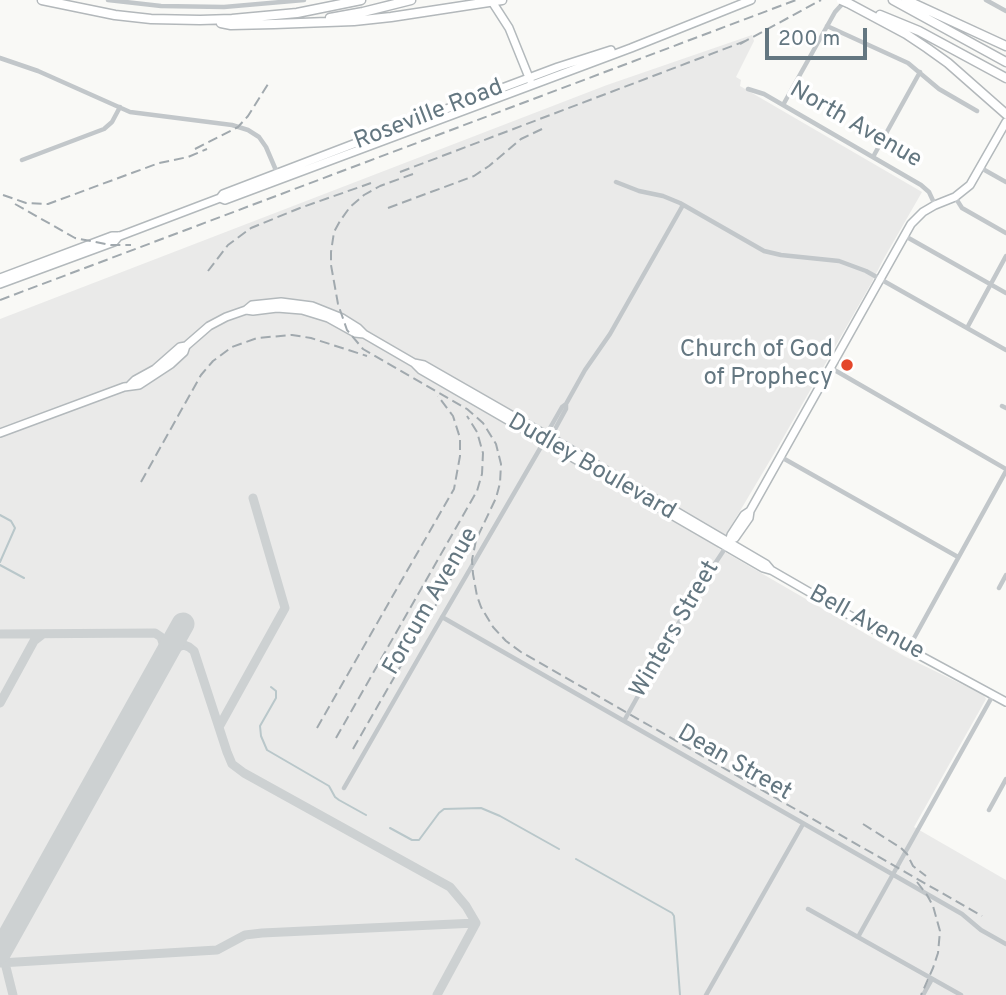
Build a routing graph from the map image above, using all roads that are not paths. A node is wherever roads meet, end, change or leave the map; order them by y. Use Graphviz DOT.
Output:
graph roads {
  1 [pos="43,0"];
  2 [pos="108,0"];
  3 [pos="304,0"];
  4 [pos="361,0"];
  5 [pos="411,0"];
  6 [pos="502,0"];
  7 [pos="751,0"];
  8 [pos="986,0"];
  9 [pos="492,1"];
  10 [pos="845,1"];
  11 [pos="900,1"];
  12 [pos="1006,11"];
  13 [pos="200,20"];
  14 [pos="887,21"];
  15 [pos="296,24"];
  16 [pos="827,26"];
  17 [pos="1006,46"];
  18 [pos="0,58"];
  19 [pos="1006,62"];
  20 [pos="920,72"];
  21 [pos="1006,78"];
  22 [pos="530,81"];
  23 [pos="748,89"];
  24 [pos="783,105"];
  25 [pos="120,107"];
  26 [pos="977,111"];
  27 [pos="1006,114"];
  28 [pos="1006,122"];
  29 [pos="873,157"];
  30 [pos="22,160"];
  31 [pos="981,168"];
  32 [pos="279,176"];
  33 [pos="616,182"];
  34 [pos="1006,182"];
  35 [pos="955,197"];
  36 [pos="683,205"];
  37 [pos="934,205"];
  38 [pos="1006,233"];
  39 [pos="120,236"];
  40 [pos="904,236"];
  41 [pos="1006,256"];
  42 [pos="0,278"];
  43 [pos="880,279"];
  44 [pos="0,284"];
  45 [pos="990,285"];
  46 [pos="1006,293"];
  47 [pos="967,328"];
  48 [pos="1006,350"];
  49 [pos="831,367"];
  50 [pos="0,433"];
  51 [pos="547,437"];
  52 [pos="781,457"];
  53 [pos="1006,470"];
  54 [pos="728,543"];
  55 [pos="958,557"];
  56 [pos="1006,575"];
  57 [pos="999,588"];
  58 [pos="442,617"];
  59 [pos="908,649"];
  60 [pos="993,695"];
  61 [pos="1006,702"];
  62 [pos="624,721"];
  63 [pos="1006,779"];
  64 [pos="344,788"];
  65 [pos="989,810"];
  66 [pos="803,824"];
  67 [pos="892,875"];
  68 [pos="808,909"];
  69 [pos="858,937"];
  70 [pos="1006,944"];
  71 [pos="932,979"];
  72 [pos="706,995"];
  73 [pos="923,995"];
  74 [pos="961,995"];
  1 -- 13 [label="highway"];
  2 -- 3 [label="street"];
  4 -- 13 [label="highway"];
  5 -- 15 [label="highway"];
  6 -- 9 [label="highway"];
  7 -- 22 [label="main road, Roseville Road"];
  8 -- 12 [label="street"];
  9 -- 15 [label="highway"];
  9 -- 22 [label="main road"];
  10 -- 14 [label="highway"];
  10 -- 16 [label="street"];
  11 -- 17 [label="highway"];
  11 -- 19 [label="highway"];
  13 -- 15 [label="highway"];
  14 -- 21 [label="highway"];
  14 -- 27 [label="highway"];
  16 -- 20 [label="street"];
  16 -- 24 [label="street"];
  18 -- 25 [label="street"];
  20 -- 26 [label="street"];
  20 -- 29 [label="street"];
  22 -- 32 [label="main road, Roseville Road"];
  23 -- 24 [label="street, North Avenue"];
  24 -- 29 [label="street, North Avenue"];
  25 -- 30 [label="street"];
  25 -- 32 [label="street"];
  28 -- 31 [label="main road, Winters Street"];
  29 -- 37 [label="street, North Avenue"];
  31 -- 34 [label="street"];
  31 -- 35 [label="main road, Winters Street"];
  32 -- 39 [label="main road, Roseville Road"];
  33 -- 36 [label="street"];
  35 -- 37 [label="main road, Winters Street"];
  35 -- 38 [label="street"];
  36 -- 43 [label="street"];
  36 -- 51 [label="street, Forcum Avenue"];
  37 -- 40 [label="main road, Winters Street"];
  39 -- 42 [label="main road, Roseville Road"];
  39 -- 44 [label="main road, Roseville Road"];
  40 -- 43 [label="main road, Winters Street"];
  40 -- 45 [label="street"];
  41 -- 45 [label="street"];
  43 -- 47 [label="street"];
  43 -- 49 [label="main road, Winters Street"];
  45 -- 46 [label="street"];
  45 -- 47 [label="street"];
  47 -- 48 [label="street"];
  49 -- 52 [label="main road, Winters Street"];
  49 -- 53 [label="street"];
  50 -- 51 [label="main road, Dudley Boulevard"];
  51 -- 54 [label="main road, Dudley Boulevard"];
  51 -- 58 [label="street, Forcum Avenue"];
  52 -- 54 [label="main road, Winters Street"];
  52 -- 55 [label="street"];
  53 -- 55 [label="street"];
  54 -- 59 [label="main road, Bell Avenue"];
  54 -- 62 [label="street, Winters Street"];
  55 -- 59 [label="street"];
  56 -- 57 [label="street"];
  58 -- 62 [label="street, Dean Street"];
  58 -- 64 [label="street, Forcum Avenue"];
  59 -- 60 [label="main road, Bell Avenue"];
  60 -- 61 [label="main road, Bell Avenue"];
  60 -- 67 [label="street"];
  62 -- 66 [label="street, Dean Street"];
  63 -- 65 [label="street"];
  66 -- 67 [label="street, Dean Street"];
  66 -- 72 [label="street"];
  67 -- 69 [label="street"];
  67 -- 70 [label="street, Dean Street"];
  68 -- 69 [label="street"];
  69 -- 71 [label="street"];
  71 -- 73 [label="street"];
  71 -- 74 [label="street"];
}
